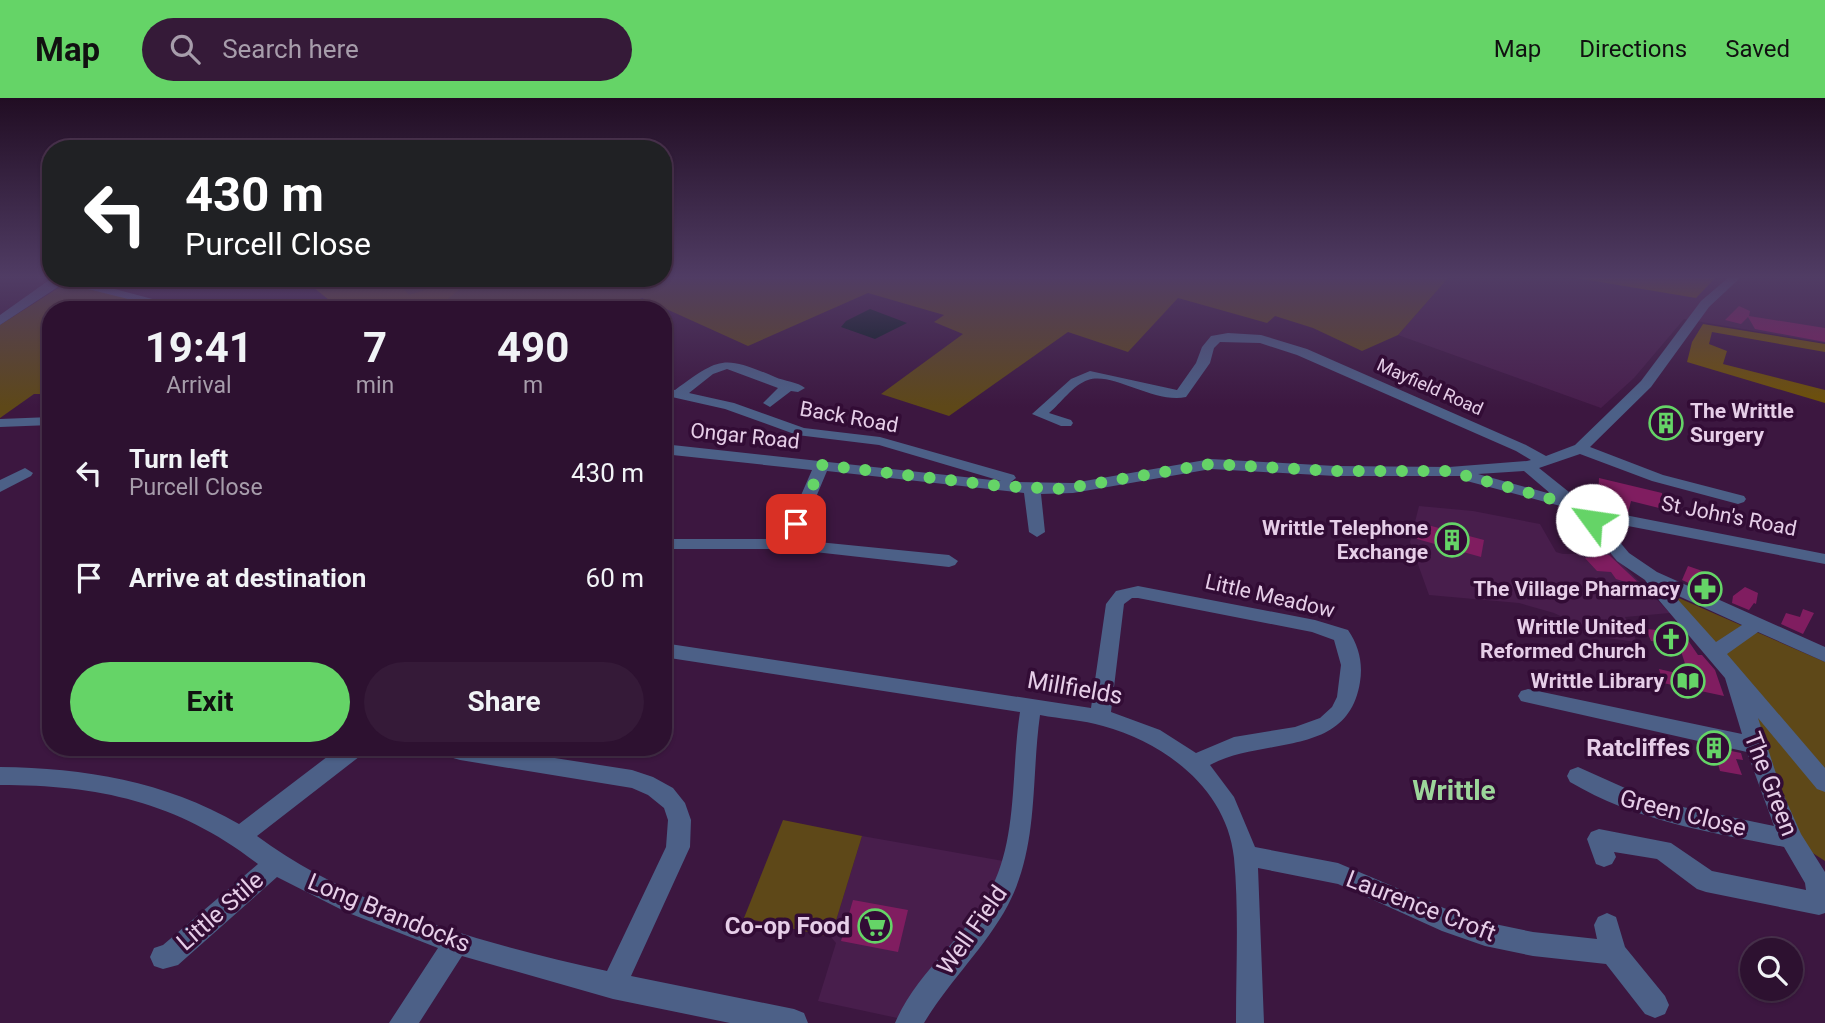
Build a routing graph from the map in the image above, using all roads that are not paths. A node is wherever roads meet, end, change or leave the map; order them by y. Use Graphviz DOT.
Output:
graph roads {
  1 [pos="1693,320"];
  2 [pos="737,355"];
  3 [pos="725,365"];
  4 [pos="672,391"];
  5 [pos="672,392"];
  6 [pos="770,403"];
  7 [pos="34,422"];
  8 [pos="42,422"];
  9 [pos="0,423"];
  10 [pos="1066,423"];
  11 [pos="0,431"];
  12 [pos="1580,447"];
  13 [pos="672,450"];
  14 [pos="1545,462"];
  15 [pos="822,465"];
  16 [pos="1527,466"];
  17 [pos="1449,471"];
  18 [pos="25,472"];
  19 [pos="0,487"];
  20 [pos="1029,488"];
  21 [pos="1738,499"];
  22 [pos="1580,509"];
  23 [pos="1037,532"];
  24 [pos="672,544"];
  25 [pos="788,544"];
  26 [pos="1825,559"];
  27 [pos="949,561"];
  28 [pos="1650,576"];
  29 [pos="1755,625"];
  30 [pos="672,651"];
  31 [pos="1716,652"];
  32 [pos="1825,655"];
  33 [pos="1734,675"];
  34 [pos="1528,696"];
  35 [pos="1031,706"];
  36 [pos="1100,717"];
  37 [pos="1754,745"];
  38 [pos="344,756"];
  39 [pos="485,756"];
  40 [pos="1196,763"];
  41 [pos="0,776"];
  42 [pos="1578,776"];
  43 [pos="1825,783"];
  44 [pos="240,836"];
  45 [pos="1791,839"];
  46 [pos="1246,856"];
  47 [pos="1604,857"];
  48 [pos="276,863"];
  49 [pos="1821,894"];
  50 [pos="1607,925"];
  51 [pos="456,943"];
  52 [pos="1613,951"];
  53 [pos="163,957"];
  54 [pos="613,986"];
  55 [pos="1655,1005"];
  56 [pos="722,1016"];
  57 [pos="403,1023"];
  58 [pos="794,1023"];
  59 [pos="909,1023"];
  60 [pos="1250,1023"];
  1 -- 12 [label="street"];
  2 -- 3 [label="street"];
  3 -- 4 [label="street"];
  3 -- 6 [label="street"];
  5 -- 20 [label="street, Back Road"];
  7 -- 8 [label="street"];
  7 -- 9 [label="street"];
  7 -- 11 [label="street"];
  10 -- 14 [label="street, Mayfield Road"];
  12 -- 14 [label="street, Ongar Road"];
  12 -- 21 [label="street"];
  13 -- 15 [label="street, Ongar Road"];
  14 -- 16 [label="street, Ongar Road"];
  15 -- 20 [label="street, Ongar Road"];
  15 -- 25 [label="street"];
  16 -- 17 [label="street, Ongar Road"];
  16 -- 22 [label="street, The Green"];
  17 -- 20 [label="street, Ongar Road"];
  17 -- 22 [label="street, Ongar Road"];
  18 -- 19 [label="street"];
  20 -- 23 [label="street"];
  22 -- 26 [label="street, St John's Road"];
  22 -- 28 [label="street, The Green"];
  24 -- 25 [label="street"];
  25 -- 27 [label="street"];
  28 -- 29 [label="street, The Green"];
  28 -- 31 [label="street, The Green"];
  29 -- 31 [label="street"];
  29 -- 32 [label="street, The Green"];
  30 -- 35 [label="street, Millfields"];
  31 -- 33 [label="street, The Green"];
  33 -- 37 [label="street, The Green"];
  33 -- 43 [label="street, The Green"];
  34 -- 37 [label="street"];
  35 -- 36 [label="street, Millfields"];
  35 -- 59 [label="street, Well Field"];
  36 -- 40 [label="street, Millfields"];
  36 -- 40 [label="street, Little Meadow"];
  37 -- 45 [label="street, The Green"];
  38 -- 44 [label="street"];
  39 -- 54 [label="street"];
  40 -- 46 [label="street, Millfields"];
  41 -- 44 [label="street, Long Brandocks"];
  42 -- 45 [label="street, Green Close"];
  44 -- 48 [label="street, Long Brandocks"];
  45 -- 49 [label="street, The Green"];
  46 -- 52 [label="street, Laurence Croft"];
  46 -- 60 [label="street, Millfields"];
  47 -- 49 [label="street"];
  48 -- 51 [label="street, Long Brandocks"];
  48 -- 53 [label="street, Little Stile"];
  50 -- 52 [label="street"];
  51 -- 54 [label="street, Long Brandocks"];
  51 -- 57 [label="street"];
  52 -- 55 [label="street"];
  54 -- 56 [label="street, Long Brandocks"];
  56 -- 58 [label="street, Long Brandocks"];
}
